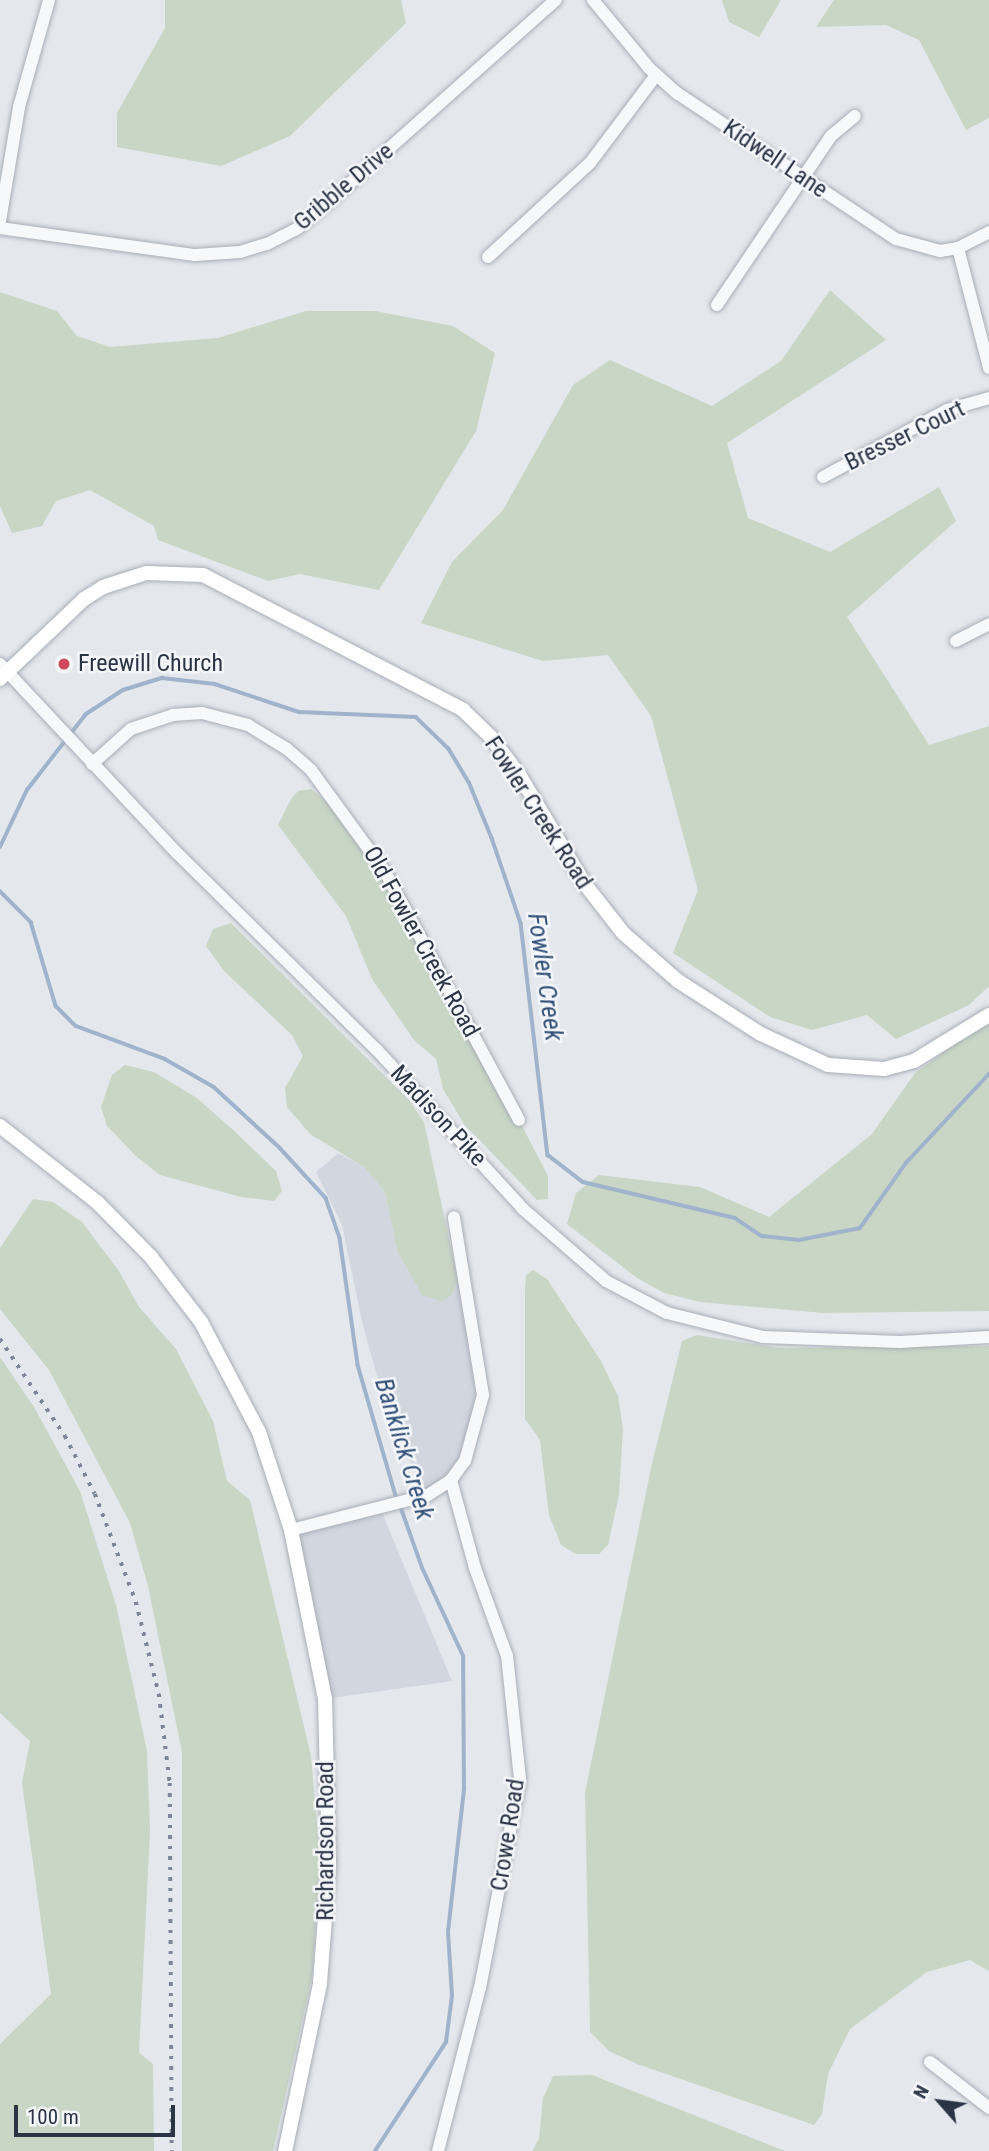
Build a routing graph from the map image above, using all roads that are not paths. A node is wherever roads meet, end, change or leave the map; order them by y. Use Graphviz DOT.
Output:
graph roads {
  1 [pos="49,0"];
  2 [pos="556,0"];
  3 [pos="593,0"];
  4 [pos="656,75"];
  5 [pos="855,116"];
  6 [pos="802,178"];
  7 [pos="0,221"];
  8 [pos="0,228"];
  9 [pos="989,232"];
  10 [pos="958,248"];
  11 [pos="488,257"];
  12 [pos="717,305"];
  13 [pos="989,368"];
  14 [pos="989,398"];
  15 [pos="823,477"];
  16 [pos="989,624"];
  17 [pos="956,641"];
  18 [pos="2,672"];
  19 [pos="93,764"];
  20 [pos="989,1015"];
  21 [pos="519,1120"];
  22 [pos="0,1126"];
  23 [pos="454,1217"];
  24 [pos="989,1337"];
  25 [pos="451,1480"];
  26 [pos="291,1530"];
  27 [pos="930,2062"];
  28 [pos="989,2108"];
  29 [pos="285,2151"];
  30 [pos="438,2151"];
  1 -- 7 [label="street"];
  2 -- 8 [label="street, Gribble Drive"];
  3 -- 4 [label="street, Kidwell Lane"];
  4 -- 6 [label="street, Kidwell Lane"];
  4 -- 11 [label="street"];
  5 -- 6 [label="street"];
  6 -- 10 [label="street, Kidwell Lane"];
  6 -- 12 [label="street"];
  9 -- 10 [label="street, Kidwell Lane"];
  10 -- 13 [label="street"];
  14 -- 15 [label="street, Bresser Court"];
  16 -- 17 [label="street"];
  18 -- 19 [label="street, Madison Pike"];
  18 -- 20 [label="main road, Fowler Creek Road"];
  19 -- 21 [label="street, Old Fowler Creek Road"];
  19 -- 24 [label="street, Madison Pike"];
  22 -- 26 [label="main road, Richardson Road"];
  23 -- 25 [label="street"];
  25 -- 26 [label="street"];
  25 -- 30 [label="street, Crowe Road"];
  26 -- 29 [label="main road, Richardson Road"];
  27 -- 28 [label="street"];
}
